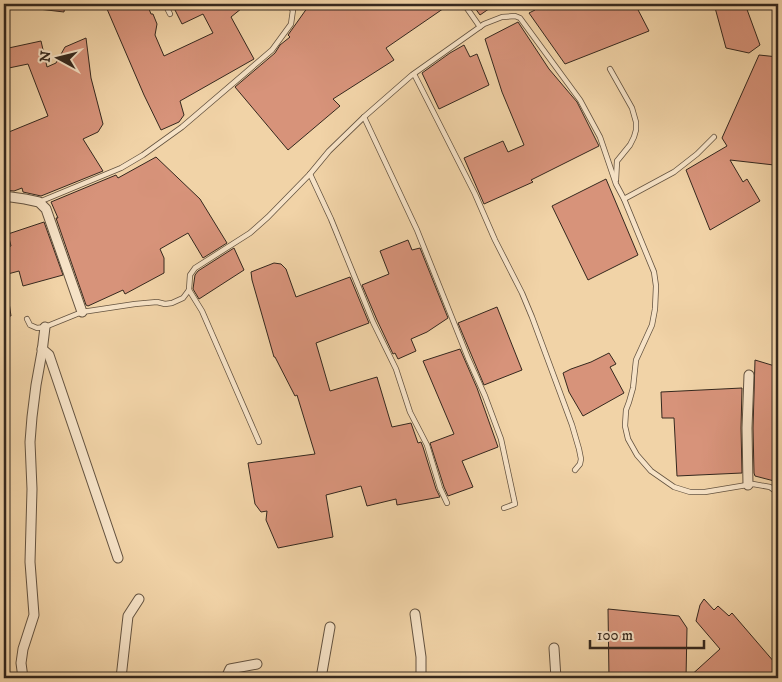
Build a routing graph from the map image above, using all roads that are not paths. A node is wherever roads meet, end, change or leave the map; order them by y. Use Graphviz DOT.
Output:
graph roads {
  1 [pos="165,4"];
  2 [pos="287,4"];
  3 [pos="464,4"];
  4 [pos="170,14"];
  5 [pos="480,27"];
  6 [pos="610,69"];
  7 [pos="414,74"];
  8 [pos="364,117"];
  9 [pos="714,137"];
  10 [pos="310,174"];
  11 [pos="616,184"];
  12 [pos="4,196"];
  13 [pos="624,199"];
  14 [pos="39,202"];
  15 [pos="189,290"];
  16 [pos="82,312"];
  17 [pos="26,319"];
  18 [pos="44,326"];
  19 [pos="42,349"];
  20 [pos="749,375"];
  21 [pos="259,442"];
  22 [pos="575,470"];
  23 [pos="748,485"];
  24 [pos="778,493"];
  25 [pos="447,503"];
  26 [pos="504,508"];
  27 [pos="118,558"];
  28 [pos="139,598"];
  29 [pos="415,614"];
  30 [pos="330,627"];
  31 [pos="554,648"];
  32 [pos="257,664"];
  33 [pos="23,678"];
  34 [pos="121,678"];
  35 [pos="226,678"];
  36 [pos="321,678"];
  37 [pos="421,678"];
  38 [pos="556,678"];
  1 -- 4 [label="lane"];
  2 -- 14 [label="lane"];
  3 -- 5 [label="lane"];
  5 -- 7 [label="lane"];
  5 -- 11 [label="lane"];
  6 -- 11 [label="lane"];
  7 -- 8 [label="lane"];
  7 -- 22 [label="lane"];
  8 -- 10 [label="lane"];
  8 -- 26 [label="lane"];
  9 -- 13 [label="lane"];
  10 -- 15 [label="lane"];
  10 -- 25 [label="lane"];
  11 -- 13 [label="lane"];
  12 -- 14 [label="street"];
  13 -- 23 [label="lane"];
  14 -- 16 [label="street"];
  15 -- 16 [label="lane"];
  15 -- 21 [label="lane"];
  16 -- 18 [label="lane"];
  17 -- 18 [label="lane"];
  18 -- 19 [label="street"];
  19 -- 27 [label="street"];
  19 -- 33 [label="street"];
  20 -- 23 [label="street"];
  23 -- 24 [label="lane"];
  28 -- 34 [label="street"];
  29 -- 37 [label="street"];
  30 -- 36 [label="street"];
  31 -- 38 [label="street"];
  32 -- 35 [label="street"];
}
